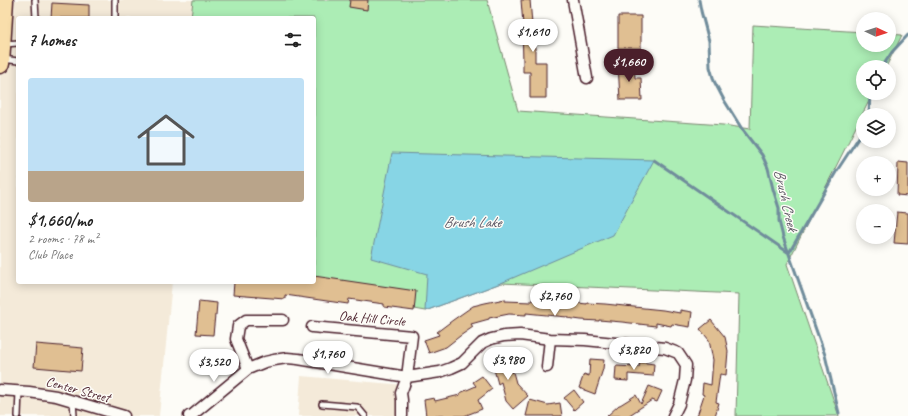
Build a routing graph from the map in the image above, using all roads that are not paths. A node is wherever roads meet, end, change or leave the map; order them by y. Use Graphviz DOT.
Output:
graph roads {
  1 [pos="4,0"];
  2 [pos="35,0"];
  3 [pos="114,0"];
  4 [pos="573,0"];
  5 [pos="36,16"];
  6 [pos="114,16"];
  7 [pos="6,49"];
  8 [pos="16,59"];
  9 [pos="0,64"];
  10 [pos="586,78"];
  11 [pos="283,320"];
  12 [pos="312,327"];
  13 [pos="550,339"];
  14 [pos="547,367"];
  15 [pos="248,369"];
  16 [pos="407,376"];
  17 [pos="0,390"];
  18 [pos="19,392"];
  19 [pos="73,401"];
  20 [pos="322,404"];
  21 [pos="18,416"];
  22 [pos="74,416"];
  23 [pos="124,416"];
  24 [pos="189,416"];
  25 [pos="365,416"];
  26 [pos="402,416"];
  27 [pos="673,416"];
  1 -- 7 [label="highway"];
  2 -- 5 [label="lane"];
  3 -- 6 [label="lane"];
  4 -- 10 [label="street"];
  7 -- 8 [label="lane"];
  7 -- 9 [label="highway"];
  11 -- 15 [label="street"];
  12 -- 16 [label="street, Oak Hill Circle"];
  13 -- 14 [label="street"];
  13 -- 16 [label="street"];
  13 -- 27 [label="street"];
  15 -- 16 [label="street"];
  15 -- 24 [label="street"];
  16 -- 26 [label="street"];
  17 -- 18 [label="street, Center Street"];
  18 -- 19 [label="street, Center Street"];
  18 -- 21 [label="lane"];
  19 -- 22 [label="lane"];
  19 -- 23 [label="street, Center Street"];
  20 -- 25 [label="lane"];
}
